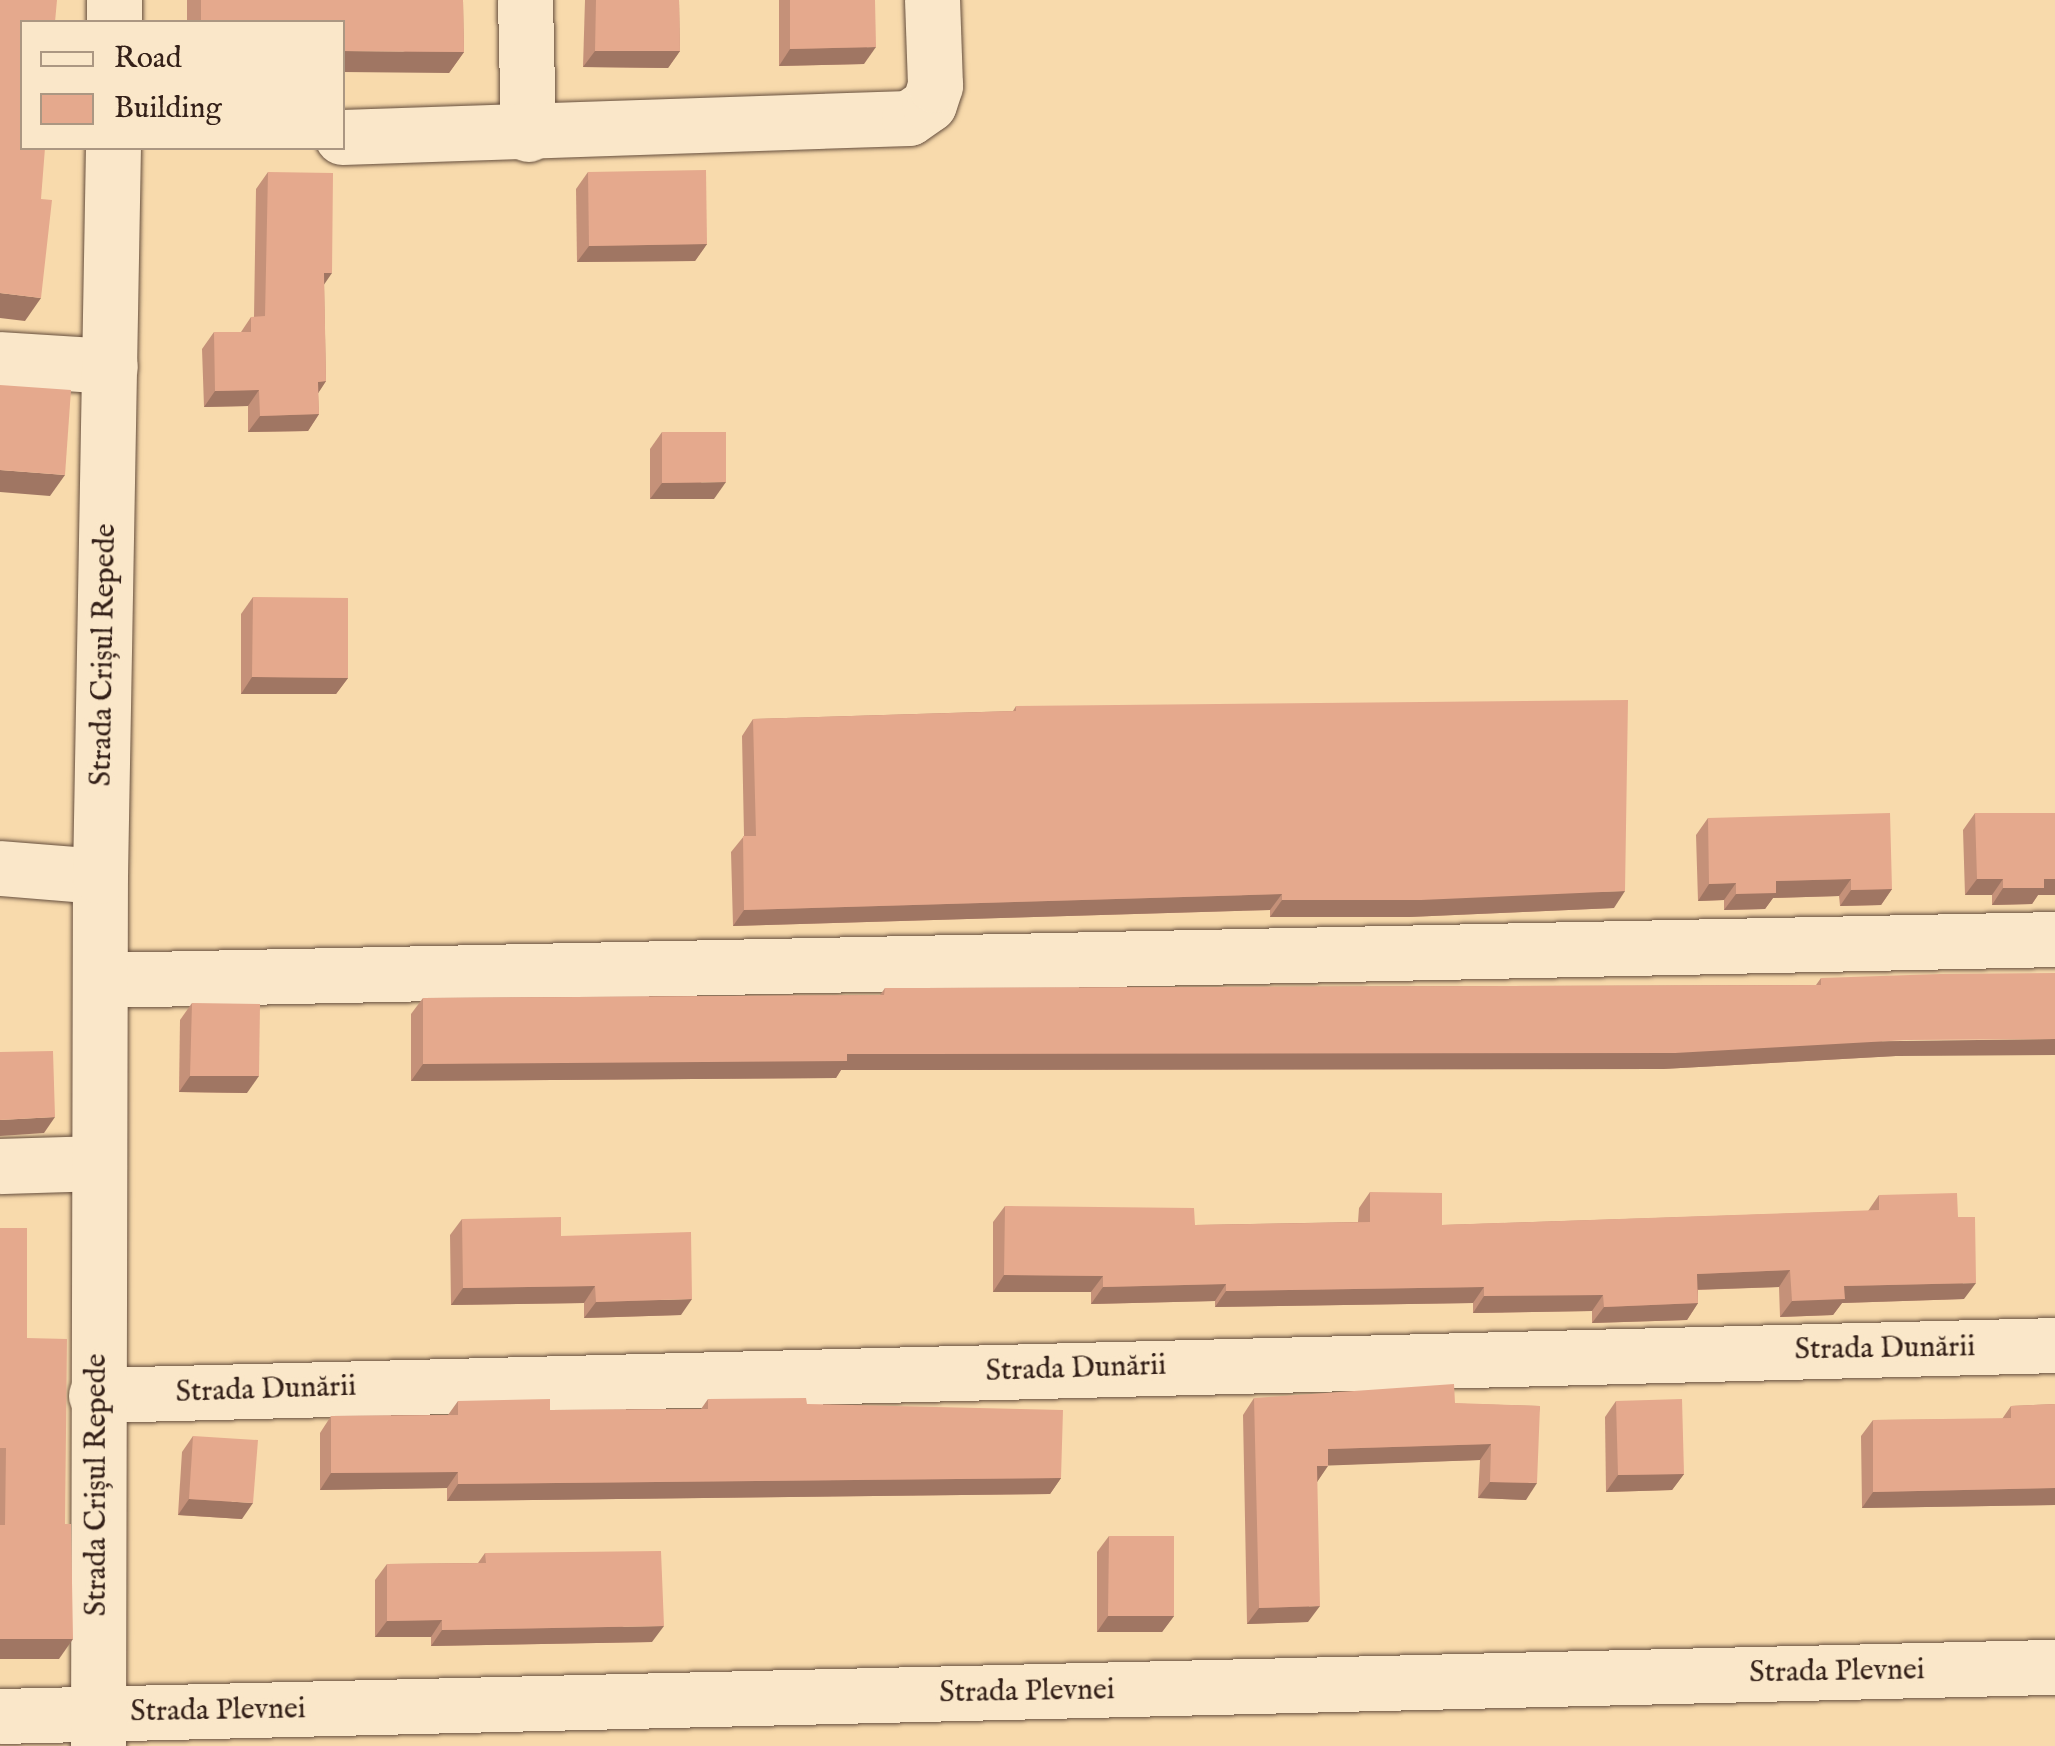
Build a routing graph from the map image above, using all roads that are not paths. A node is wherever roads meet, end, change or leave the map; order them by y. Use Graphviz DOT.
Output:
graph roads {
  1 [pos="525,0"];
  2 [pos="932,0"];
  3 [pos="528,134"];
  4 [pos="345,137"];
  5 [pos="113,150"];
  6 [pos="0,359"];
  7 [pos="110,366"];
  8 [pos="0,868"];
  9 [pos="100,876"];
  10 [pos="2055,939"];
  11 [pos="100,980"];
  12 [pos="98,1164"];
  13 [pos="0,1166"];
  14 [pos="2055,1345"];
  15 [pos="96,1395"];
  16 [pos="2055,1667"];
  17 [pos="0,1716"];
  18 [pos="98,1730"];
  1 -- 3 [label="street"];
  2 -- 3 [label="street"];
  3 -- 4 [label="street"];
  5 -- 7 [label="street, Strada Crișul Repede"];
  6 -- 7 [label="street"];
  7 -- 9 [label="street, Strada Crișul Repede"];
  8 -- 9 [label="street"];
  9 -- 11 [label="street, Strada Crișul Repede"];
  10 -- 11 [label="street"];
  11 -- 12 [label="street, Strada Crișul Repede"];
  12 -- 13 [label="street"];
  12 -- 15 [label="street, Strada Crișul Repede"];
  14 -- 15 [label="street, Strada Dunării"];
  15 -- 18 [label="street, Strada Crișul Repede"];
  16 -- 18 [label="street, Strada Plevnei"];
  17 -- 18 [label="street, Strada Plevnei"];
}
